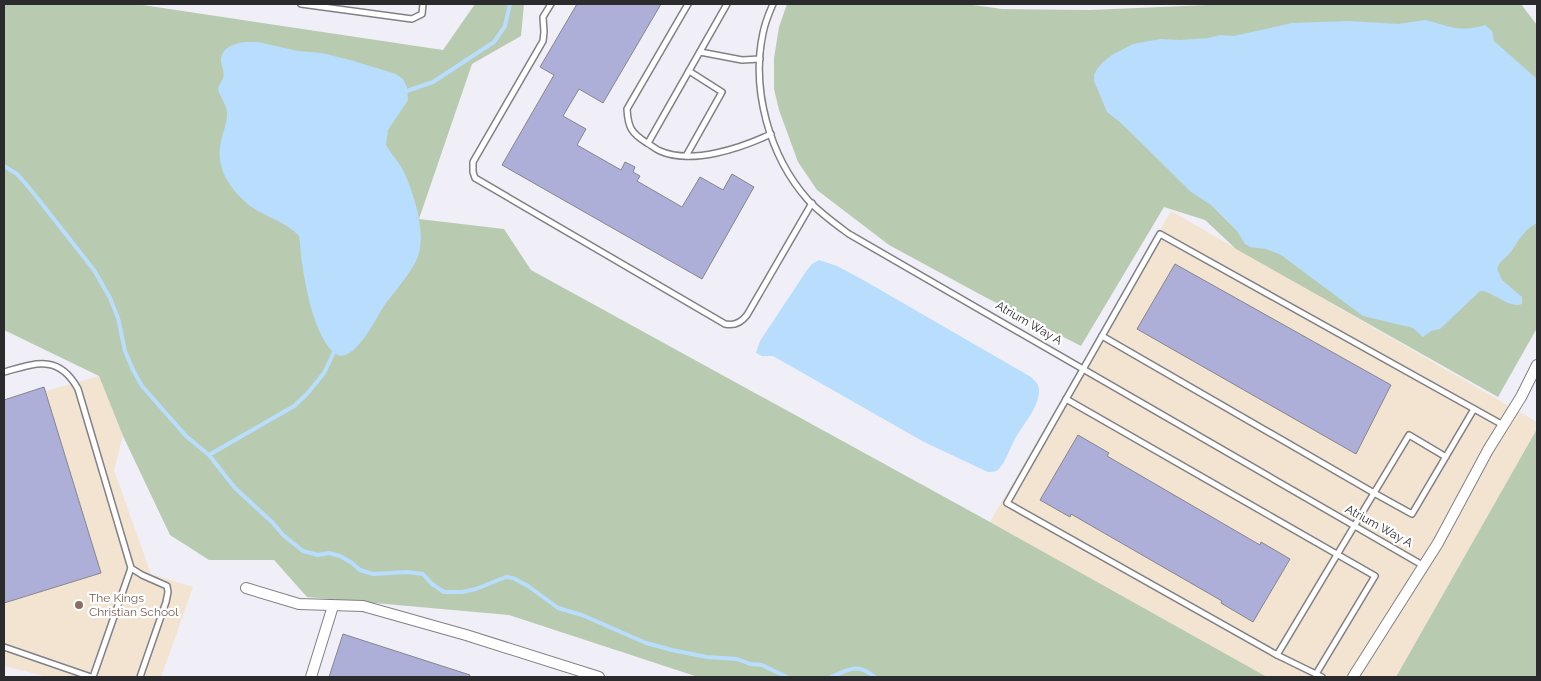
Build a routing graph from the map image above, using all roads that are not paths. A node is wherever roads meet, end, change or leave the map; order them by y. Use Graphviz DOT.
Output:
graph roads {
  1 [pos="301,4"];
  2 [pos="424,4"];
  3 [pos="551,4"];
  4 [pos="688,4"];
  5 [pos="727,4"];
  6 [pos="773,4"];
  7 [pos="700,52"];
  8 [pos="760,59"];
  9 [pos="689,71"];
  10 [pos="771,134"];
  11 [pos="648,143"];
  12 [pos="686,156"];
  13 [pos="812,203"];
  14 [pos="1102,336"];
  15 [pos="1537,365"];
  16 [pos="1083,369"];
  17 [pos="4,372"];
  18 [pos="1066,398"];
  19 [pos="1474,409"];
  20 [pos="1503,425"];
  21 [pos="1446,457"];
  22 [pos="1374,493"];
  23 [pos="1354,526"];
  24 [pos="1337,554"];
  25 [pos="1424,566"];
  26 [pos="131,568"];
  27 [pos="246,588"];
  28 [pos="333,606"];
  29 [pos="4,647"];
  30 [pos="1277,655"];
  31 [pos="1316,674"];
  32 [pos="92,677"];
  33 [pos="140,677"];
  34 [pos="310,677"];
  35 [pos="599,677"];
  36 [pos="1322,677"];
  37 [pos="1354,677"];
  1 -- 2 [label="lane"];
  3 -- 13 [label="lane"];
  4 -- 11 [label="lane"];
  5 -- 7 [label="lane"];
  6 -- 8 [label="lane, Atrium Way A"];
  7 -- 8 [label="lane"];
  7 -- 9 [label="lane"];
  8 -- 10 [label="lane, Atrium Way A"];
  9 -- 11 [label="lane"];
  9 -- 12 [label="lane"];
  10 -- 12 [label="lane"];
  10 -- 13 [label="lane, Atrium Way A"];
  11 -- 12 [label="lane"];
  13 -- 16 [label="lane, Atrium Way A"];
  14 -- 16 [label="lane"];
  14 -- 19 [label="lane"];
  14 -- 22 [label="lane"];
  15 -- 20 [label="street"];
  16 -- 18 [label="lane"];
  16 -- 23 [label="lane, Atrium Way A"];
  17 -- 26 [label="lane"];
  18 -- 24 [label="lane"];
  18 -- 30 [label="lane"];
  19 -- 20 [label="lane"];
  19 -- 21 [label="lane"];
  20 -- 25 [label="street"];
  21 -- 22 [label="lane"];
  21 -- 22 [label="lane"];
  22 -- 23 [label="lane"];
  23 -- 24 [label="lane"];
  23 -- 25 [label="lane, Atrium Way A"];
  24 -- 30 [label="lane"];
  24 -- 31 [label="lane"];
  25 -- 37 [label="street"];
  26 -- 32 [label="lane"];
  26 -- 33 [label="lane"];
  27 -- 28 [label="street"];
  28 -- 34 [label="street"];
  28 -- 35 [label="street"];
  29 -- 32 [label="lane"];
  30 -- 31 [label="lane"];
  31 -- 36 [label="lane"];
}
